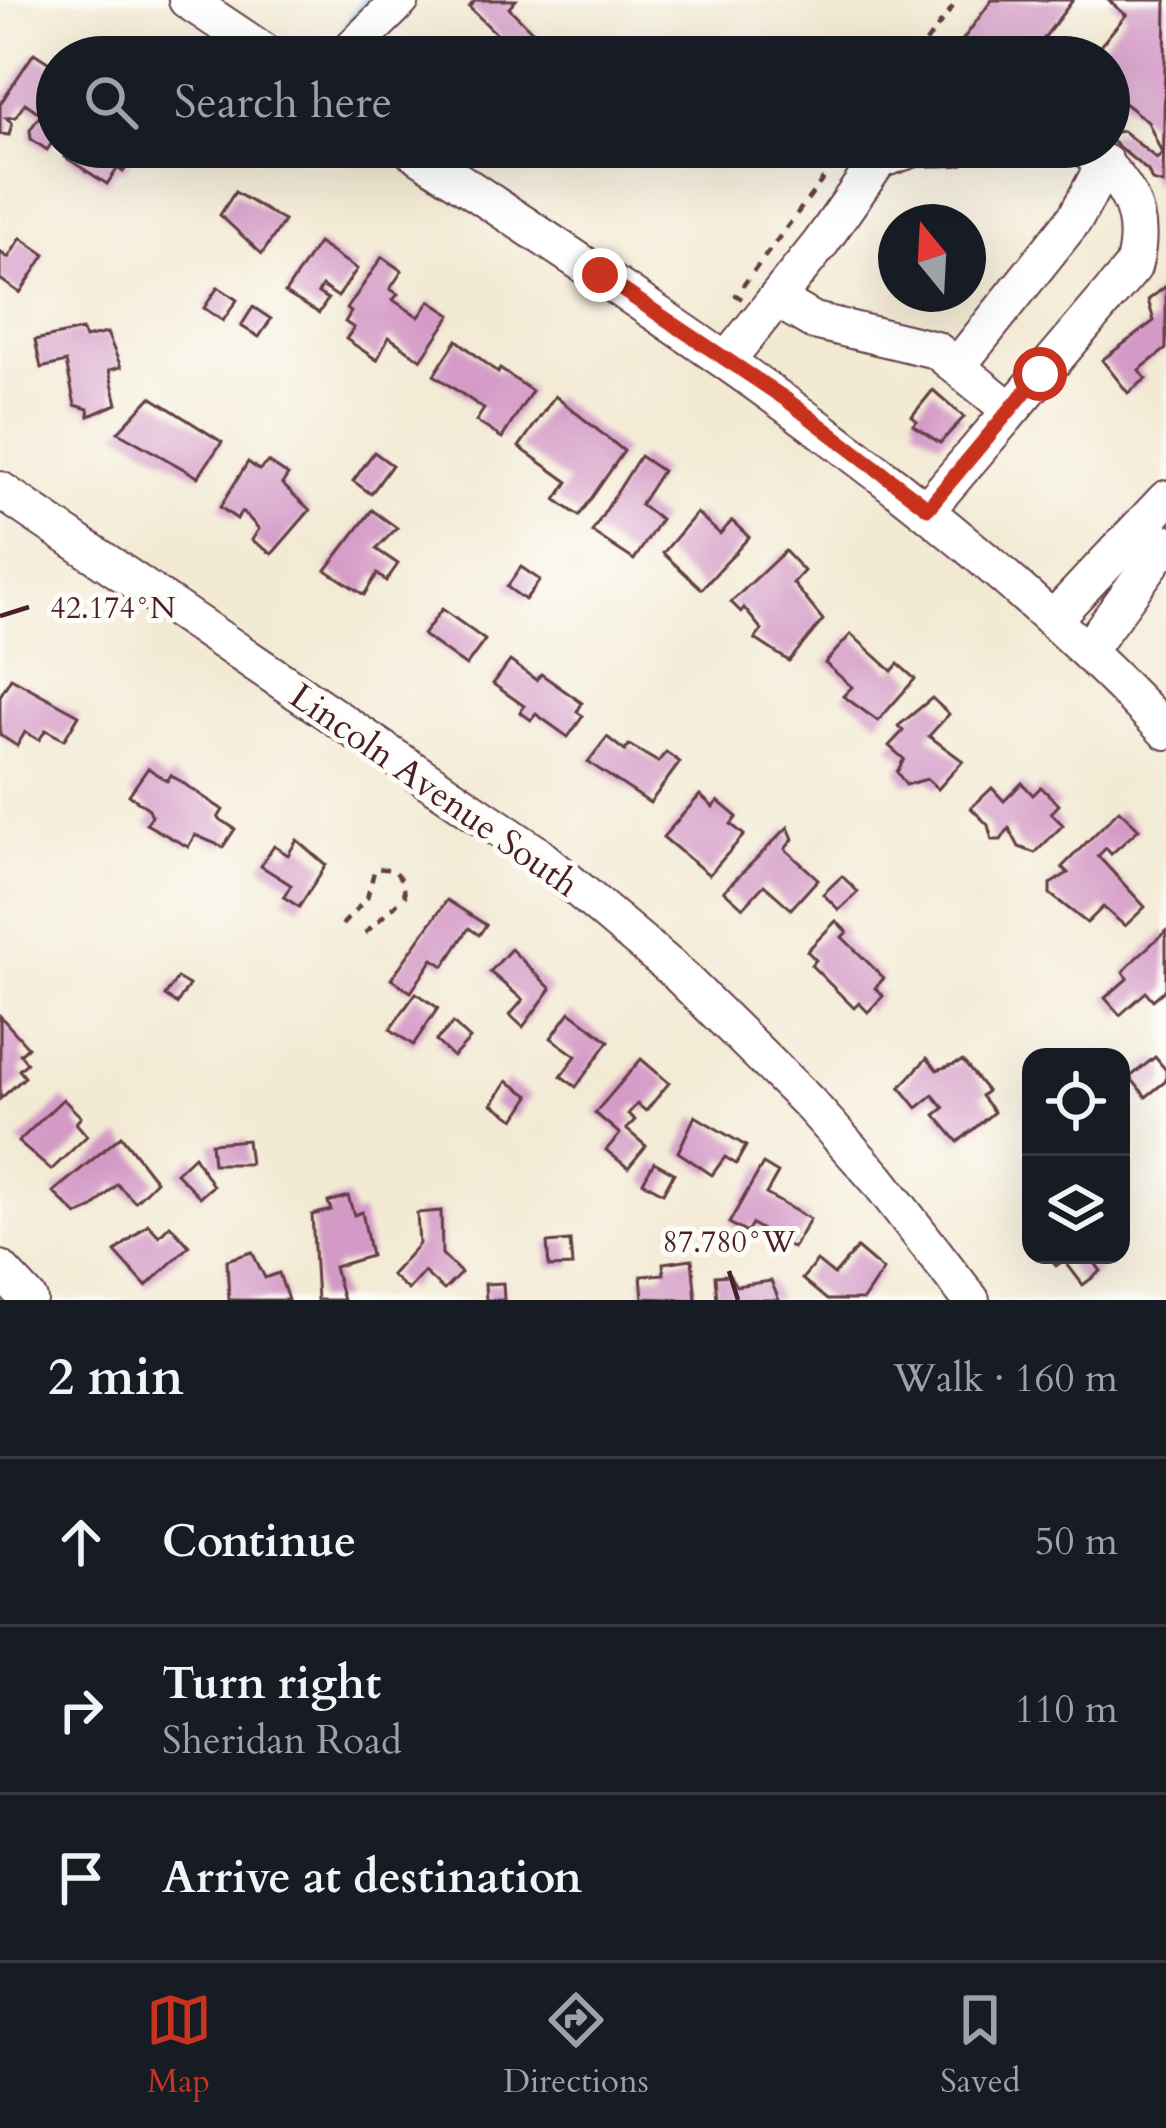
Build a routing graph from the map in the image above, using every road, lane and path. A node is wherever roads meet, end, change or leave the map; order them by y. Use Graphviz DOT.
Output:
graph roads {
  1 [pos="187,0"];
  2 [pos="401,0"];
  3 [pos="958,0"];
  4 [pos="241,36"];
  5 [pos="364,36"];
  6 [pos="931,36"];
  7 [pos="439,168"];
  8 [pos="873,168"];
  9 [pos="1090,168"];
  10 [pos="1107,168"];
  11 [pos="1151,212"];
  12 [pos="776,299"];
  13 [pos="727,360"];
  14 [pos="959,364"];
  15 [pos="1010,410"];
  16 [pos="0,490"];
  17 [pos="1166,499"];
  18 [pos="928,508"];
  19 [pos="1166,543"];
  20 [pos="1053,619"];
  21 [pos="1087,651"];
  22 [pos="1166,731"];
  23 [pos="342,925"];
  24 [pos="362,936"];
  25 [pos="0,1269"];
  26 [pos="29,1300"];
  27 [pos="971,1300"];
  1 -- 4 [label="street"];
  2 -- 5 [label="street"];
  3 -- 6 [label="path"];
  7 -- 13 [label="street"];
  8 -- 12 [label="street"];
  9 -- 14 [label="street"];
  10 -- 11 [label="street"];
  11 -- 15 [label="street"];
  12 -- 13 [label="street"];
  12 -- 14 [label="street"];
  13 -- 18 [label="street"];
  14 -- 15 [label="street"];
  15 -- 18 [label="street"];
  16 -- 27 [label="street, Lincoln Avenue South"];
  17 -- 20 [label="street"];
  18 -- 20 [label="street"];
  19 -- 21 [label="street"];
  20 -- 21 [label="street"];
  21 -- 22 [label="street"];
  23 -- 24 [label="path"];
  25 -- 26 [label="street"];
}
